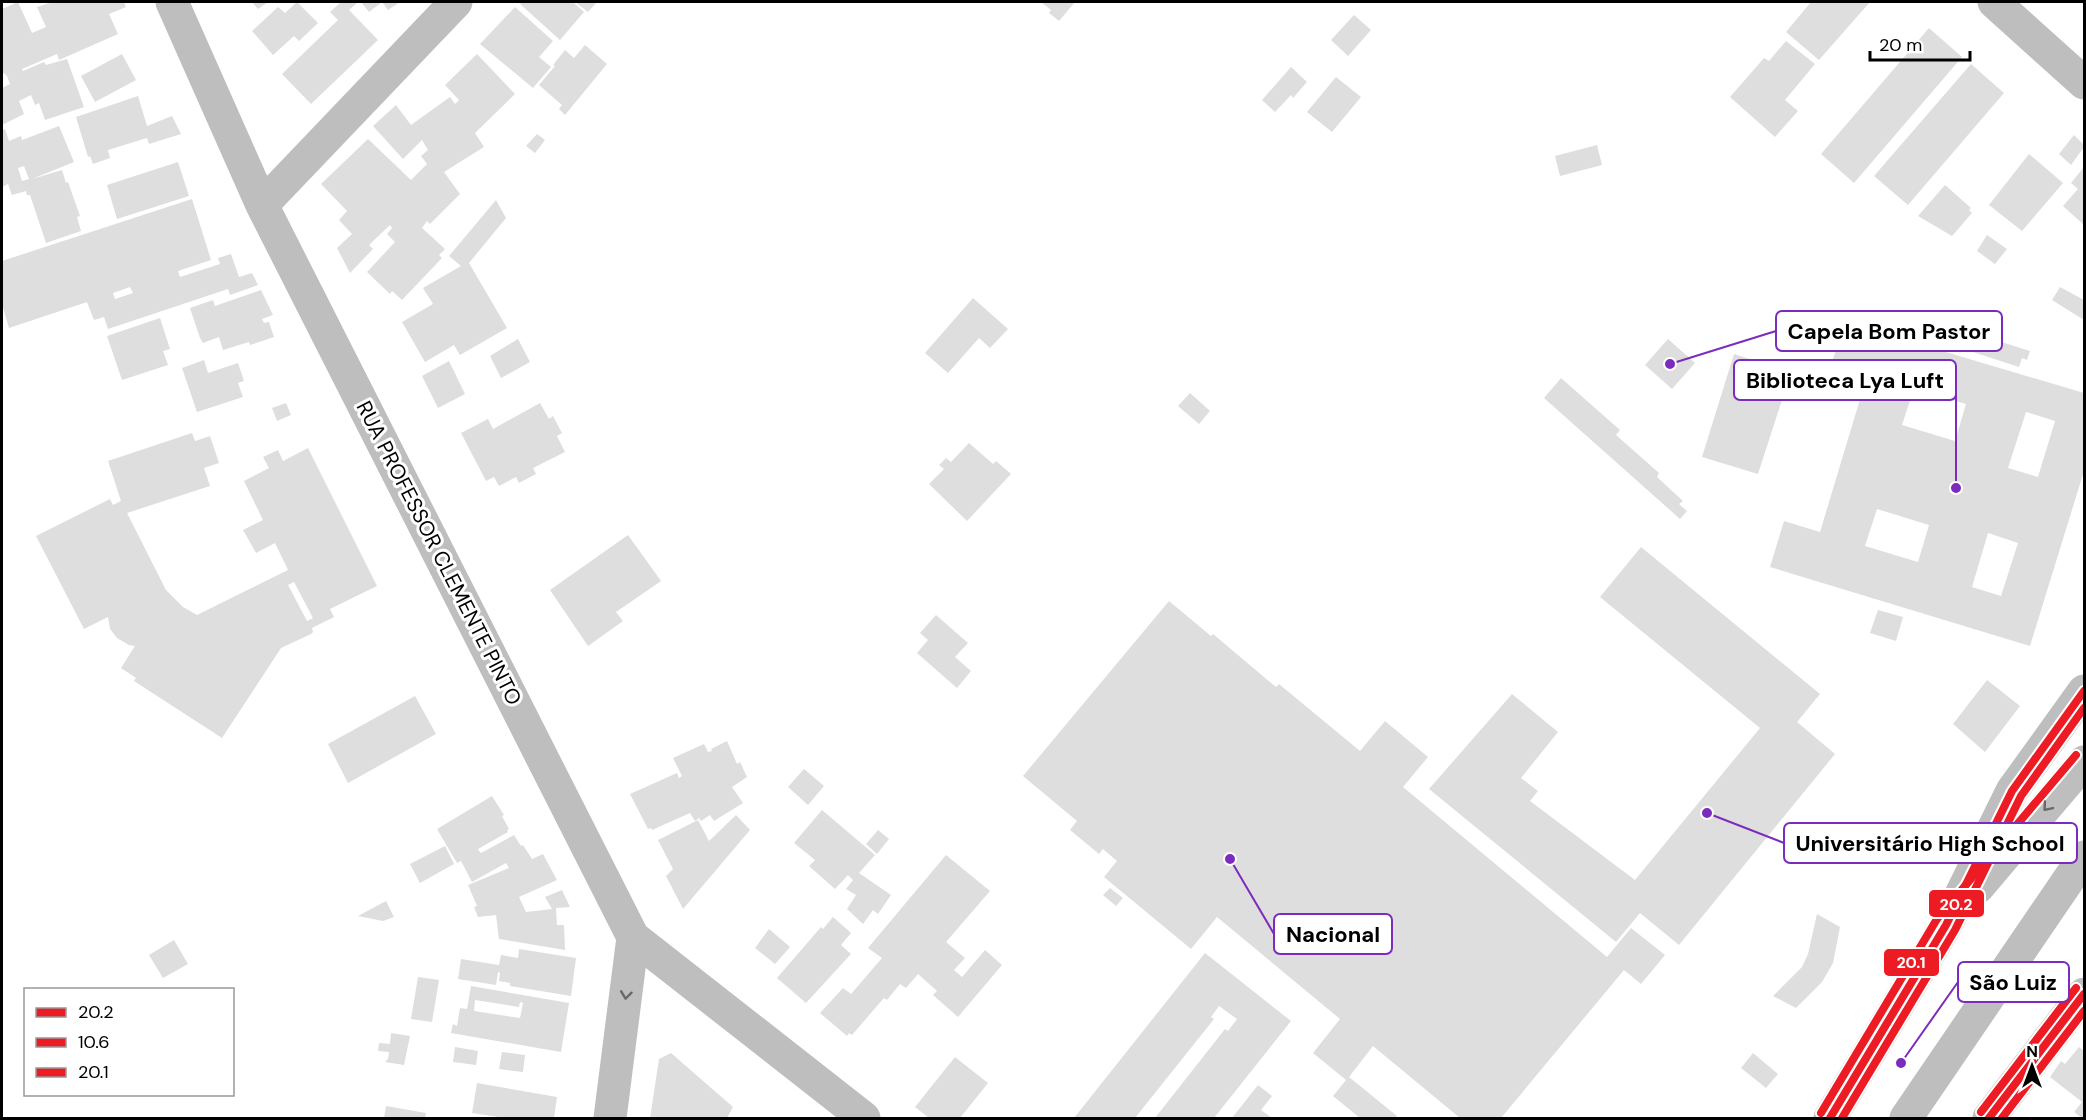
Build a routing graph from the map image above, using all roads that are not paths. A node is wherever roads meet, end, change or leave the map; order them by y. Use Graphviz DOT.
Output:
graph roads {
  1 [pos="172,2"];
  2 [pos="456,2"];
  3 [pos="1994,2"];
  4 [pos="2085,83"];
  5 [pos="262,205"];
  6 [pos="2085,691"];
  7 [pos="2085,762"];
  8 [pos="2085,857"];
  9 [pos="2085,876"];
  10 [pos="2085,886"];
  11 [pos="1946,925"];
  12 [pos="633,937"];
  13 [pos="2005,970"];
  14 [pos="2085,994"];
  15 [pos="610,1119"];
  16 [pos="864,1119"];
  17 [pos="1830,1119"];
  18 [pos="1906,1119"];
  19 [pos="1989,1119"];
  1 -- 5 [label="street, RUA PROFESSOR CLEMENTE PINTO"];
  2 -- 5 [label="street"];
  3 -- 4 [label="street"];
  5 -- 12 [label="street, RUA PROFESSOR CLEMENTE PINTO"];
  6 -- 11 [label="street"];
  7 -- 11 [label="street, one-way"];
  8 -- 13 [label="street"];
  9 -- 13 [label="street"];
  10 -- 13 [label="street"];
  11 -- 17 [label="street"];
  12 -- 15 [label="street, one-way"];
  12 -- 16 [label="street"];
  13 -- 18 [label="street"];
  14 -- 19 [label="street"];
}
